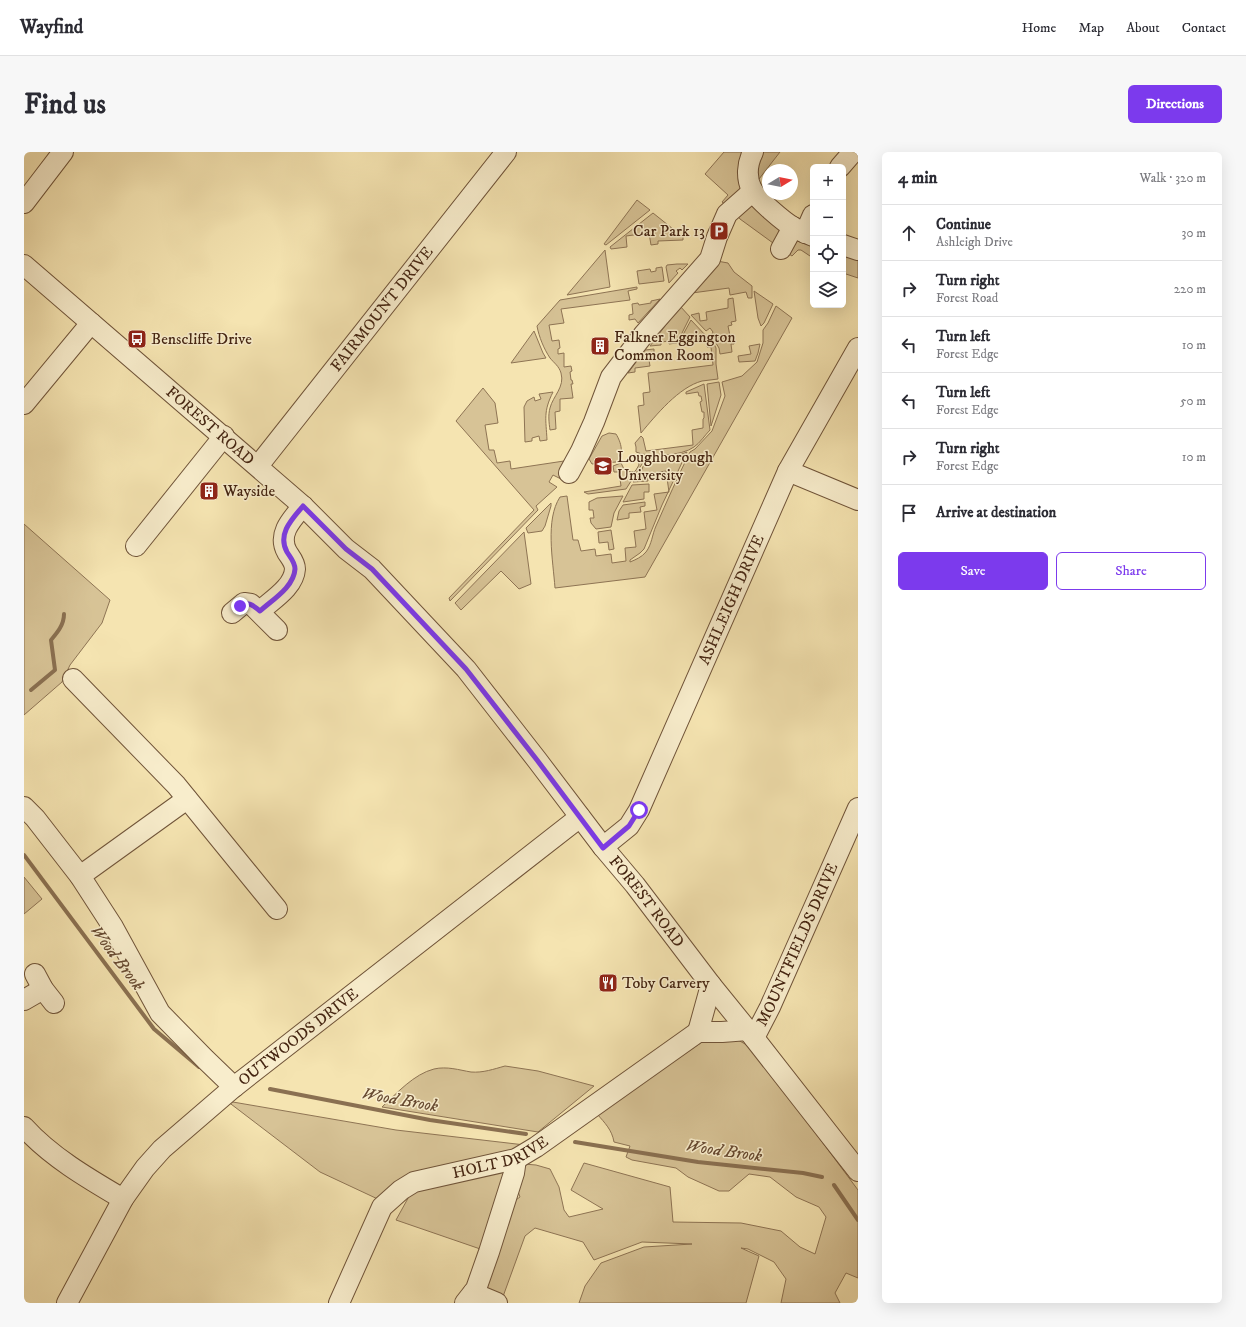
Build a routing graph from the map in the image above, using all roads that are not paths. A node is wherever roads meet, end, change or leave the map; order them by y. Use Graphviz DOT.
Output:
graph roads {
  1 [pos="63,152"];
  2 [pos="506,152"];
  3 [pos="753,152"];
  4 [pos="853,152"];
  5 [pos="843,164"];
  6 [pos="752,191"];
  7 [pos="24,202"];
  8 [pos="806,228"];
  9 [pos="846,246"];
  10 [pos="781,249"];
  11 [pos="858,250"];
  12 [pos="24,266"];
  13 [pos="91,324"];
  14 [pos="858,348"];
  15 [pos="24,404"];
  16 [pos="224,436"];
  17 [pos="258,466"];
  18 [pos="788,471"];
  19 [pos="568,473"];
  20 [pos="858,500"];
  21 [pos="303,506"];
  22 [pos="136,546"];
  23 [pos="260,611"];
  24 [pos="232,613"];
  25 [pos="277,630"];
  26 [pos="84,684"];
  27 [pos="188,799"];
  28 [pos="24,807"];
  29 [pos="858,808"];
  30 [pos="580,817"];
  31 [pos="603,848"];
  32 [pos="80,876"];
  33 [pos="277,901"];
  34 [pos="711,985"];
  35 [pos="44,989"];
  36 [pos="24,1000"];
  37 [pos="698,1032"];
  38 [pos="751,1034"];
  39 [pos="234,1086"];
  40 [pos="24,1127"];
  41 [pos="516,1159"];
  42 [pos="858,1171"];
  43 [pos="123,1199"];
  44 [pos="469,1298"];
  45 [pos="67,1303"];
  46 [pos="338,1303"];
  47 [pos="497,1303"];
  1 -- 7 [label="street"];
  2 -- 17 [label="street, FAIRMOUNT DRIVE"];
  3 -- 6 [label="street"];
  4 -- 5 [label="street"];
  6 -- 8 [label="street"];
  6 -- 19 [label="street"];
  8 -- 10 [label="street"];
  9 -- 11 [label="street"];
  12 -- 13 [label="street, FOREST ROAD"];
  13 -- 15 [label="street"];
  13 -- 16 [label="street, FOREST ROAD"];
  14 -- 18 [label="street, ASHLEIGH DRIVE"];
  16 -- 17 [label="street, FOREST ROAD"];
  16 -- 22 [label="street"];
  17 -- 21 [label="street, FOREST ROAD"];
  18 -- 20 [label="street"];
  18 -- 31 [label="street, ASHLEIGH DRIVE"];
  21 -- 23 [label="street"];
  21 -- 30 [label="street, FOREST ROAD"];
  23 -- 24 [label="street"];
  23 -- 25 [label="street"];
  26 -- 27 [label="street"];
  27 -- 32 [label="street"];
  27 -- 33 [label="street"];
  28 -- 32 [label="street"];
  29 -- 38 [label="street, MOUNTFIELDS DRIVE"];
  30 -- 31 [label="street, FOREST ROAD"];
  30 -- 39 [label="street, OUTWOODS DRIVE"];
  31 -- 34 [label="street, FOREST ROAD"];
  32 -- 39 [label="street"];
  34 -- 37 [label="street"];
  34 -- 38 [label="street, FOREST ROAD"];
  35 -- 36 [label="street"];
  37 -- 38 [label="street"];
  37 -- 41 [label="street, HOLT DRIVE"];
  38 -- 42 [label="street, FOREST ROAD"];
  39 -- 43 [label="street, OUTWOODS DRIVE"];
  40 -- 43 [label="street"];
  41 -- 44 [label="street"];
  41 -- 46 [label="street, HOLT DRIVE"];
  43 -- 45 [label="street, OUTWOODS DRIVE"];
  44 -- 47 [label="street"];
}
